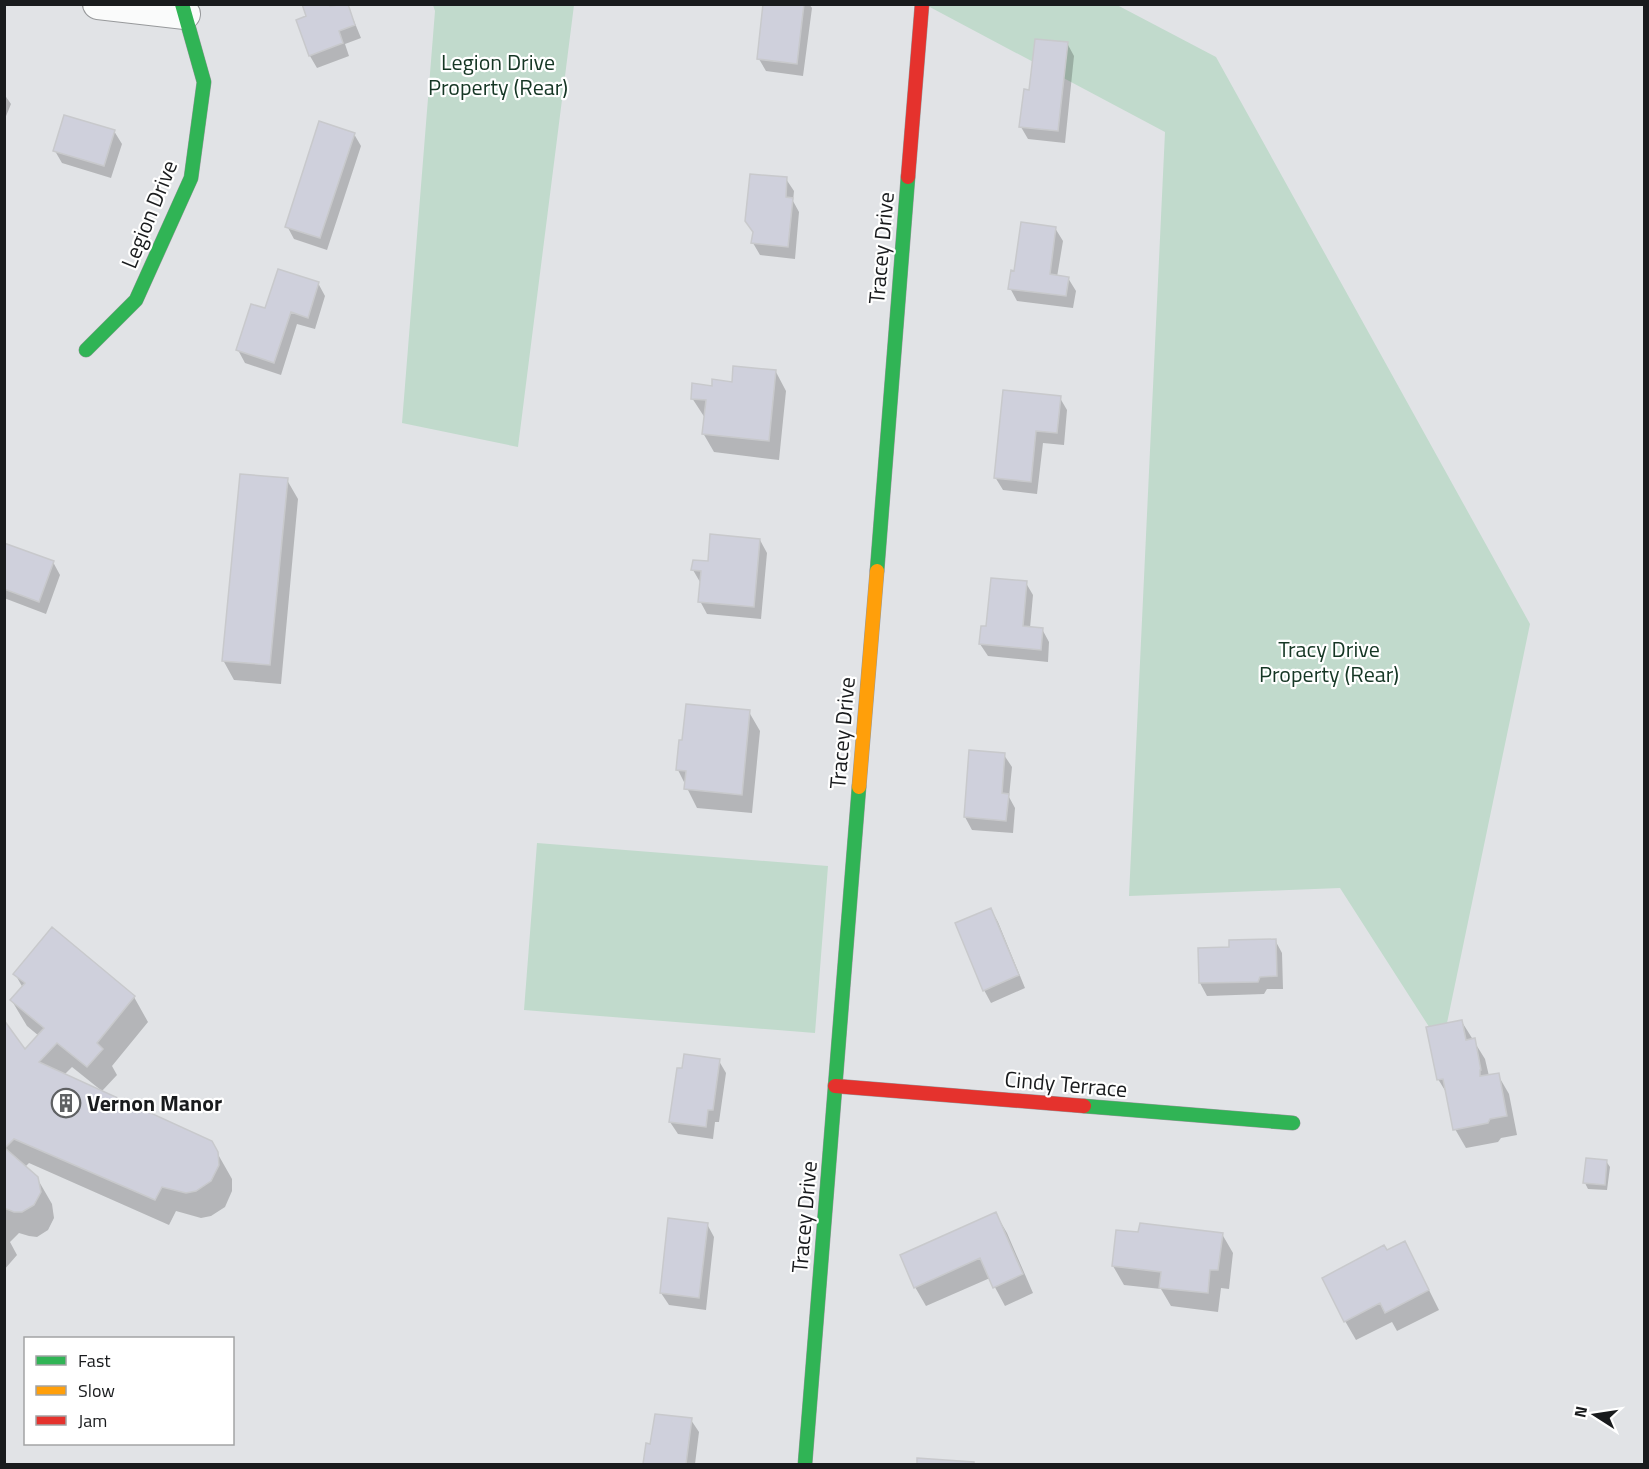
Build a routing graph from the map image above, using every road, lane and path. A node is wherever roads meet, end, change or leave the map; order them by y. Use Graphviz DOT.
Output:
graph roads {
  1 [pos="98,4"];
  2 [pos="922,4"];
  3 [pos="183,9"];
  4 [pos="86,350"];
  5 [pos="835,1086"];
  6 [pos="1293,1123"];
  7 [pos="805,1464"];
  1 -- 3 [label="street"];
  2 -- 5 [label="street, Tracey Drive"];
  3 -- 4 [label="street, Legion Drive"];
  5 -- 6 [label="street, Cindy Terrace"];
  5 -- 7 [label="street, Tracey Drive"];
}
